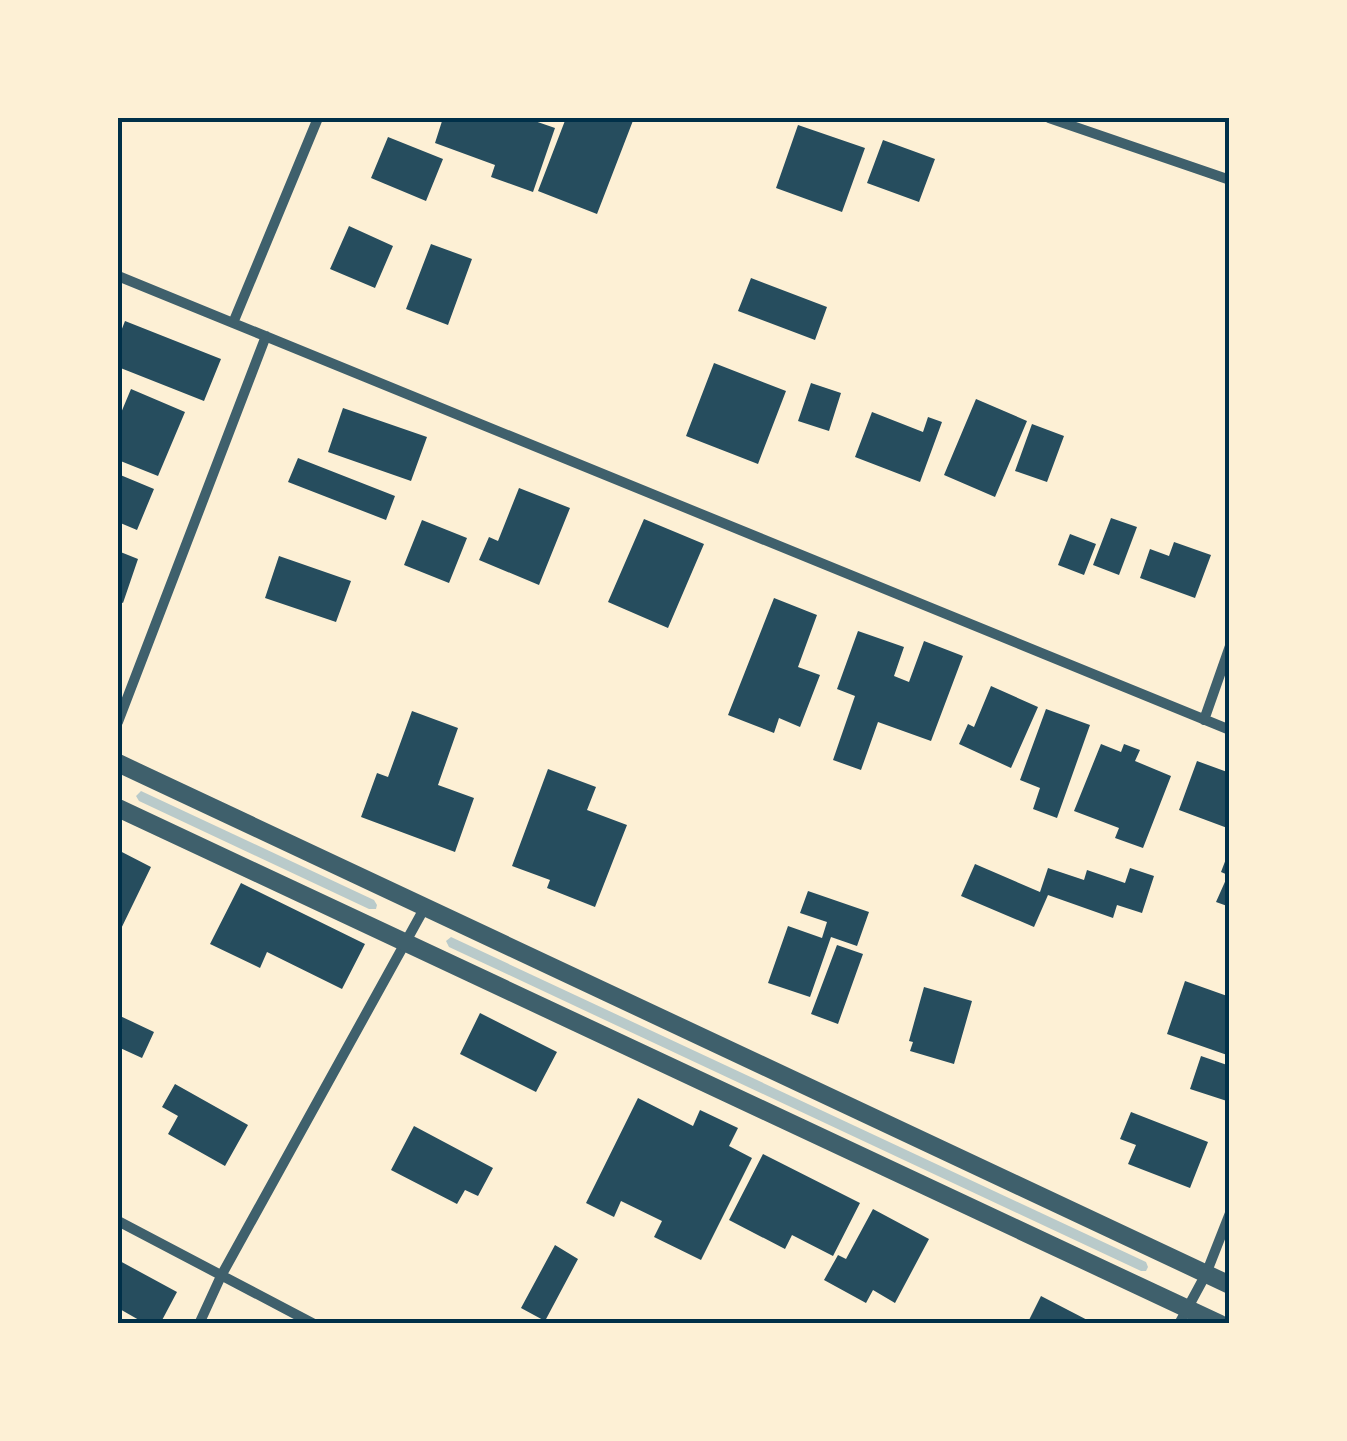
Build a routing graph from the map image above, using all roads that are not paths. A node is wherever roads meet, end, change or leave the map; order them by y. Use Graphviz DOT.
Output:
graph roads {
  1 [pos="318,118"];
  2 [pos="1050,118"];
  3 [pos="1230,180"];
  4 [pos="118,276"];
  5 [pos="233,323"];
  6 [pos="266,336"];
  7 [pos="1230,646"];
  8 [pos="1204,720"];
  9 [pos="118,722"];
  10 [pos="1230,730"];
  11 [pos="118,764"];
  12 [pos="118,808"];
  13 [pos="425,907"];
  14 [pos="407,943"];
  15 [pos="1230,1213"];
  16 [pos="118,1222"];
  17 [pos="1206,1274"];
  18 [pos="221,1276"];
  19 [pos="1230,1285"];
  20 [pos="1183,1316"];
  21 [pos="199,1324"];
  22 [pos="314,1324"];
  23 [pos="1220,1324"];
  1 -- 5 [label="street"];
  2 -- 3 [label="street"];
  4 -- 5 [label="street"];
  5 -- 6 [label="street"];
  6 -- 8 [label="street"];
  6 -- 9 [label="street"];
  7 -- 8 [label="street"];
  8 -- 10 [label="street"];
  11 -- 13 [label="street"];
  12 -- 14 [label="street"];
  13 -- 14 [label="street"];
  13 -- 17 [label="street"];
  14 -- 18 [label="street"];
  14 -- 20 [label="street"];
  15 -- 17 [label="street"];
  16 -- 18 [label="street"];
  17 -- 19 [label="street"];
  17 -- 20 [label="street"];
  18 -- 21 [label="street"];
  18 -- 22 [label="street"];
  20 -- 23 [label="street"];
}
